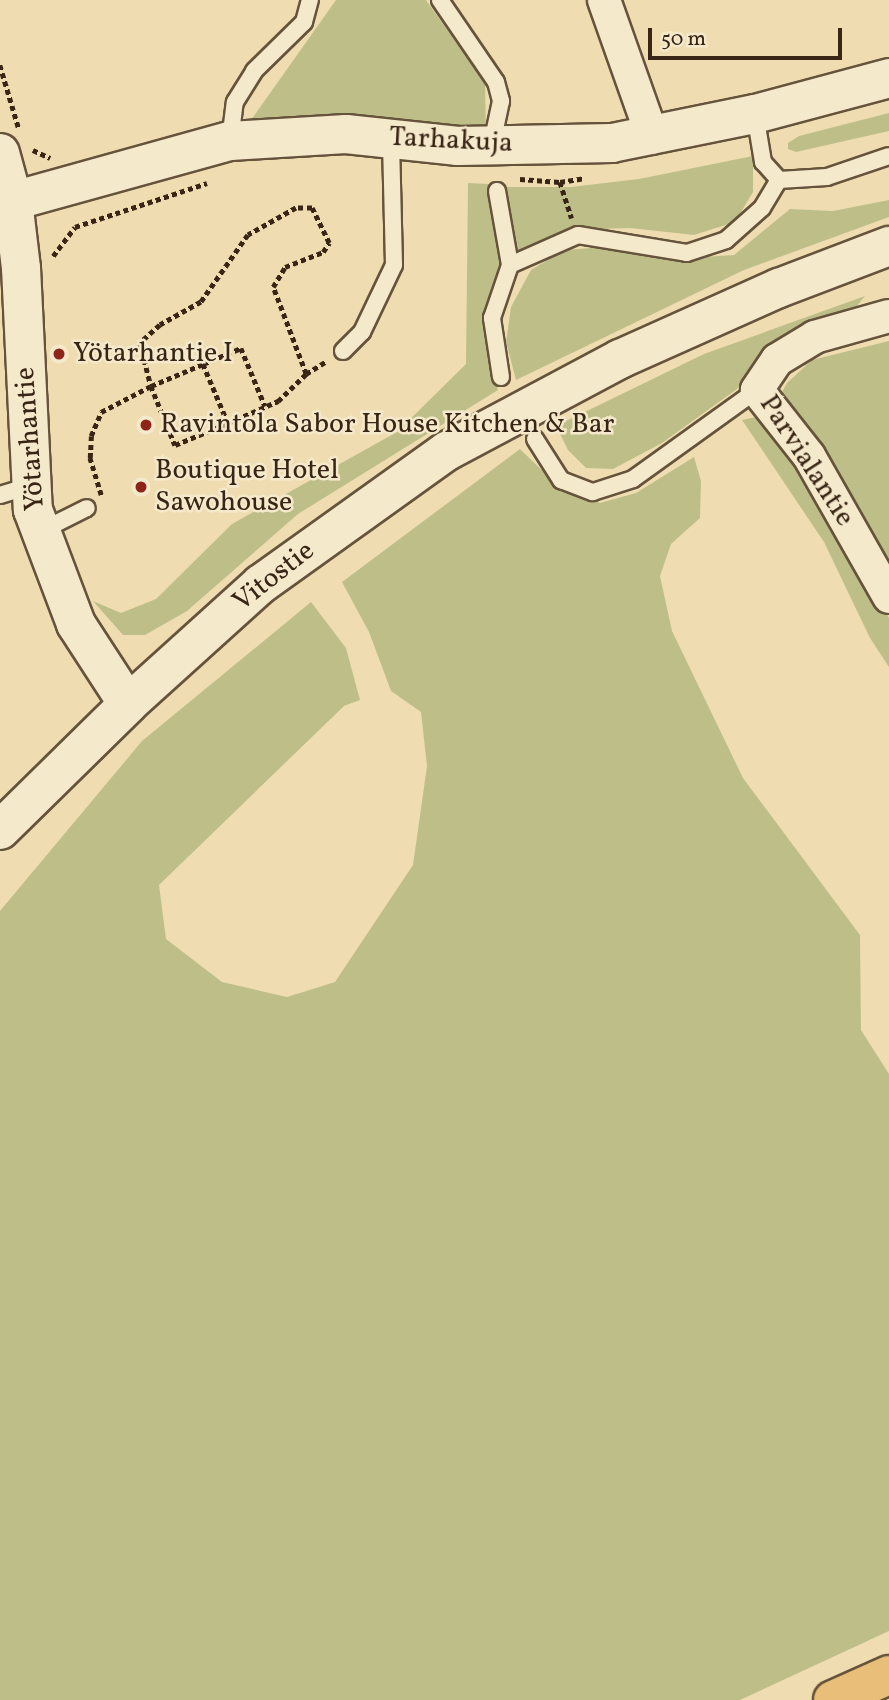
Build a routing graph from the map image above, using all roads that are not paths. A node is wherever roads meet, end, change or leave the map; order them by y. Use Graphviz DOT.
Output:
graph roads {
  1 [pos="310,0"];
  2 [pos="440,0"];
  3 [pos="604,0"];
  4 [pos="889,78"];
  5 [pos="755,114"];
  6 [pos="494,134"];
  7 [pos="391,138"];
  8 [pos="653,138"];
  9 [pos="230,141"];
  10 [pos="17,146"];
  11 [pos="889,156"];
  12 [pos="779,180"];
  13 [pos="501,184"];
  14 [pos="13,201"];
  15 [pos="889,246"];
  16 [pos="510,265"];
  17 [pos="889,268"];
  18 [pos="779,288"];
  19 [pos="889,316"];
  20 [pos="343,351"];
  21 [pos="501,377"];
  22 [pos="757,390"];
  23 [pos="535,439"];
  24 [pos="15,490"];
  25 [pos="87,508"];
  26 [pos="39,532"];
  27 [pos="889,597"];
  28 [pos="128,704"];
  29 [pos="0,830"];
  30 [pos="889,1675"];
  31 [pos="833,1700"];
  1 -- 9 [label="lane"];
  2 -- 6 [label="lane"];
  3 -- 8 [label="street"];
  4 -- 5 [label="street, Tarhakuja"];
  5 -- 8 [label="street, Tarhakuja"];
  5 -- 12 [label="lane"];
  7 -- 8 [label="street, Tarhakuja"];
  7 -- 9 [label="street, Tarhakuja"];
  7 -- 20 [label="lane"];
  9 -- 14 [label="street, Tarhakuja"];
  10 -- 14 [label="street, Yötarhantie"];
  11 -- 12 [label="lane"];
  12 -- 16 [label="lane"];
  13 -- 16 [label="lane"];
  14 -- 24 [label="street, Yötarhantie"];
  15 -- 18 [label="street, Vitostie"];
  16 -- 21 [label="lane"];
  17 -- 18 [label="street, Vitostie"];
  18 -- 28 [label="street, Vitostie"];
  19 -- 22 [label="street, Parvialantie"];
  22 -- 23 [label="lane"];
  22 -- 27 [label="street, Parvialantie"];
  24 -- 26 [label="street, Yötarhantie"];
  25 -- 26 [label="lane"];
  26 -- 28 [label="street, Yötarhantie"];
  28 -- 29 [label="street, Vitostie"];
  30 -- 31 [label="highway"];
}
